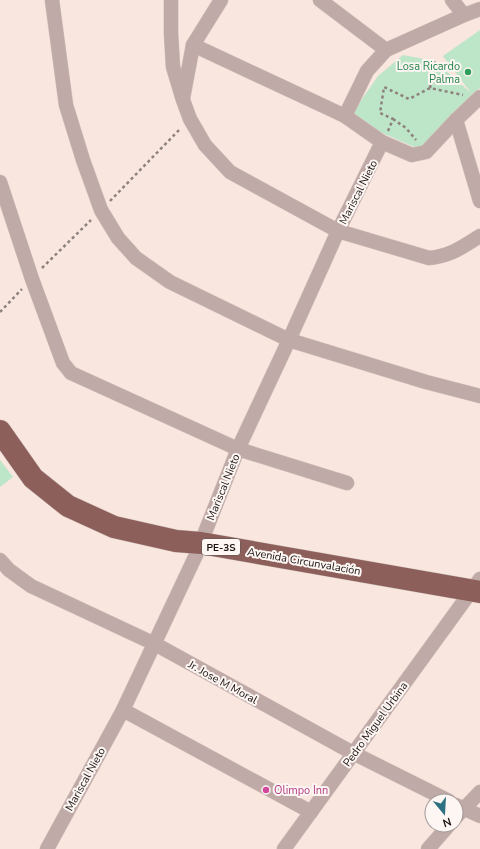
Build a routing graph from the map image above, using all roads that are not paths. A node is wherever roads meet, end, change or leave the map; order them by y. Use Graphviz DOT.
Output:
graph roads {
  1 [pos="52,0"];
  2 [pos="171,0"];
  3 [pos="221,0"];
  4 [pos="320,0"];
  5 [pos="452,0"];
  6 [pos="480,8"];
  7 [pos="464,15"];
  8 [pos="193,45"];
  9 [pos="386,50"];
  10 [pos="479,98"];
  11 [pos="183,100"];
  12 [pos="345,116"];
  13 [pos="456,120"];
  14 [pos="382,142"];
  15 [pos="0,182"];
  16 [pos="480,201"];
  17 [pos="338,231"];
  18 [pos="480,236"];
  19 [pos="289,340"];
  20 [pos="480,396"];
  21 [pos="0,431"];
  22 [pos="238,449"];
  23 [pos="0,452"];
  24 [pos="347,483"];
  25 [pos="199,549"];
  26 [pos="0,560"];
  27 [pos="475,592"];
  28 [pos="155,644"];
  29 [pos="124,710"];
  30 [pos="353,753"];
  31 [pos="480,792"];
  32 [pos="433,793"];
  33 [pos="464,806"];
  34 [pos="464,811"];
  35 [pos="311,812"];
  36 [pos="480,816"];
  37 [pos="442,833"];
  38 [pos="47,849"];
  39 [pos="284,849"];
  40 [pos="428,849"];
  1 -- 19 [label="street"];
  2 -- 11 [label="street"];
  3 -- 8 [label="street"];
  4 -- 9 [label="street"];
  5 -- 7 [label="street"];
  6 -- 7 [label="street"];
  7 -- 9 [label="street"];
  8 -- 11 [label="street"];
  8 -- 12 [label="street"];
  9 -- 12 [label="street"];
  10 -- 13 [label="street"];
  11 -- 17 [label="street"];
  12 -- 14 [label="street"];
  13 -- 14 [label="street"];
  13 -- 16 [label="street"];
  14 -- 17 [label="street, Mariscal Nieto"];
  15 -- 22 [label="street"];
  17 -- 18 [label="street"];
  17 -- 19 [label="street, Mariscal Nieto"];
  19 -- 20 [label="street"];
  19 -- 22 [label="street, Mariscal Nieto"];
  21 -- 25 [label="highway, Avenida Circunvalación / PE-3S"];
  22 -- 24 [label="street"];
  22 -- 25 [label="street, Mariscal Nieto"];
  23 -- 25 [label="highway, Avenida Circunvalación / PE-3S"];
  25 -- 27 [label="highway, Avenida Circunvalación / PE-3S"];
  25 -- 28 [label="street, Mariscal Nieto"];
  26 -- 28 [label="street, Jr. Jose M Moral"];
  27 -- 30 [label="street, Pedro Miguel Urbina"];
  28 -- 29 [label="street, Mariscal Nieto"];
  28 -- 30 [label="street, Jr. Jose M Moral"];
  29 -- 35 [label="street"];
  29 -- 38 [label="street, Mariscal Nieto"];
  30 -- 32 [label="street, Jr. Jose M Moral"];
  30 -- 35 [label="street, Pedro Miguel Urbina"];
  31 -- 33 [label="street"];
  34 -- 36 [label="street"];
  35 -- 39 [label="street, Pedro Miguel Urbina"];
  37 -- 40 [label="street"];
}
